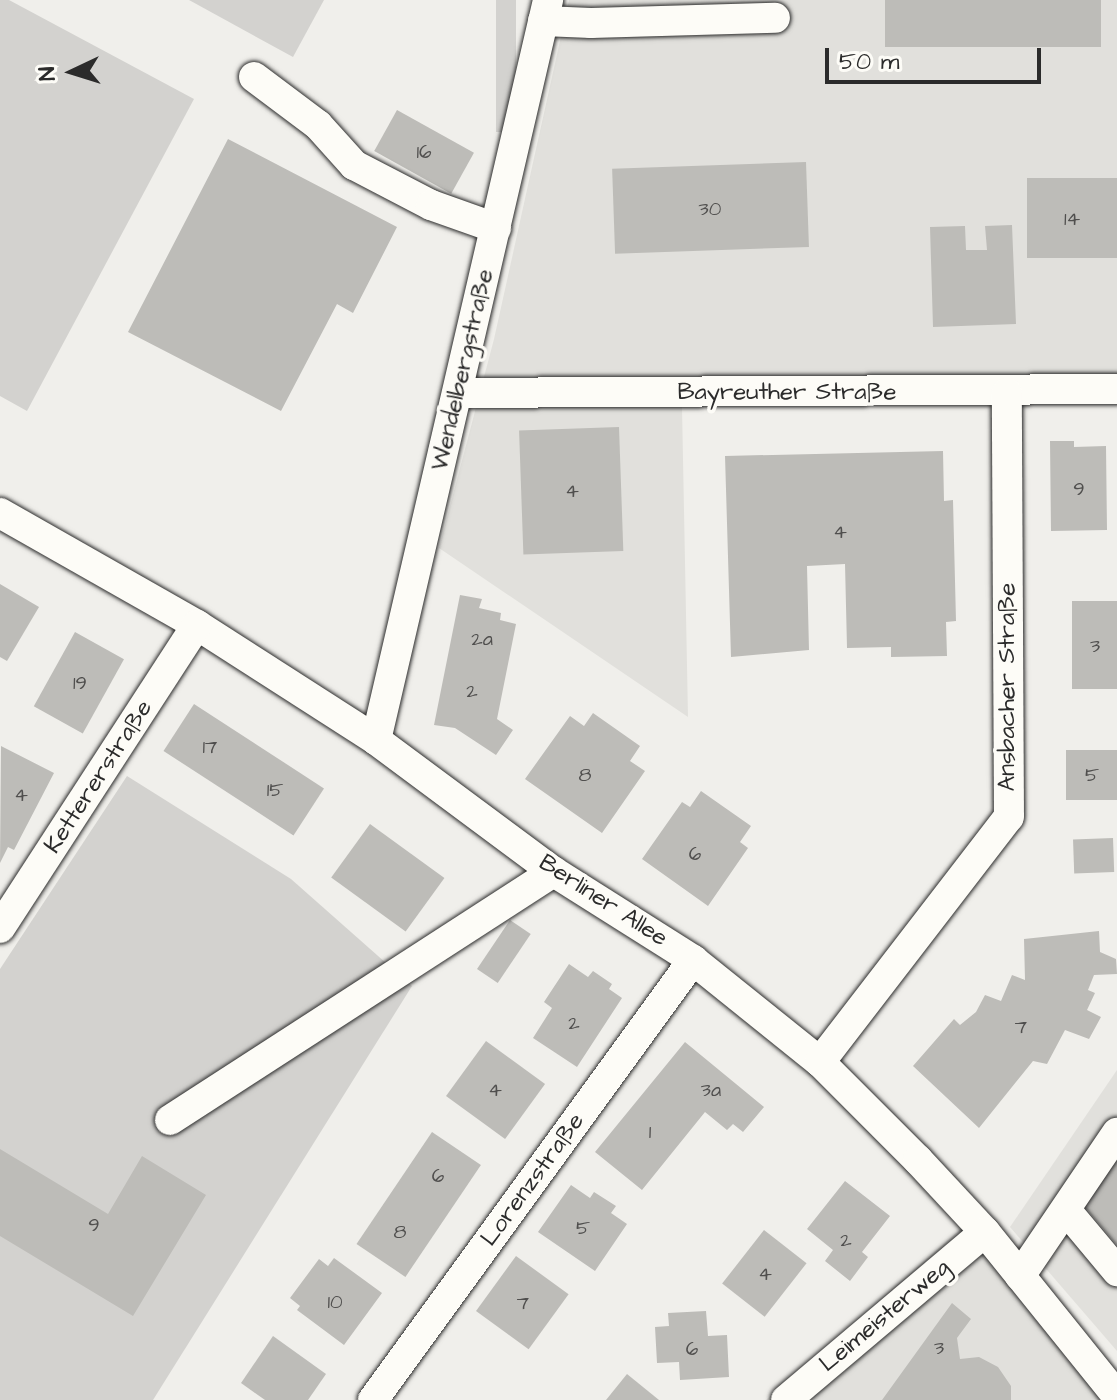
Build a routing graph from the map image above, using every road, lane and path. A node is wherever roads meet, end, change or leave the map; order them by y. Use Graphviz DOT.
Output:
graph roads {
  1 [pos="546,10"];
  2 [pos="775,18"];
  3 [pos="254,77"];
  4 [pos="496,228"];
  5 [pos="1117,389"];
  6 [pos="458,393"];
  7 [pos="1007,393"];
  8 [pos="0,513"];
  9 [pos="197,625"];
  10 [pos="376,740"];
  11 [pos="554,872"];
  12 [pos="0,928"];
  13 [pos="693,960"];
  14 [pos="820,1062"];
  15 [pos="170,1120"];
  16 [pos="1117,1133"];
  17 [pos="1066,1210"];
  18 [pos="985,1232"];
  19 [pos="1117,1271"];
  20 [pos="1020,1276"];
  21 [pos="1117,1396"];
  22 [pos="373,1400"];
  23 [pos="786,1400"];
  1 -- 2 [label="street"];
  1 -- 4 [label="street, Wendelbergstraße"];
  3 -- 4 [label="street"];
  4 -- 6 [label="street, Wendelbergstraße"];
  5 -- 7 [label="street, Bayreuther Straße"];
  6 -- 7 [label="street, Bayreuther Straße"];
  6 -- 10 [label="street, Wendelbergstraße"];
  7 -- 14 [label="street, Ansbacher Straße"];
  8 -- 9 [label="street, Berliner Allee"];
  9 -- 10 [label="street, Berliner Allee"];
  9 -- 12 [label="street, Kettererstraße"];
  10 -- 11 [label="street, Berliner Allee"];
  11 -- 13 [label="street, Berliner Allee"];
  11 -- 15 [label="street"];
  13 -- 14 [label="street, Berliner Allee"];
  13 -- 22 [label="street, Lorenzstraße"];
  14 -- 18 [label="street, Berliner Allee"];
  16 -- 17 [label="street"];
  17 -- 19 [label="street"];
  17 -- 20 [label="street"];
  18 -- 20 [label="street, Berliner Allee"];
  18 -- 23 [label="street, Leimeisterweg"];
  20 -- 21 [label="street, Berliner Allee"];
}
